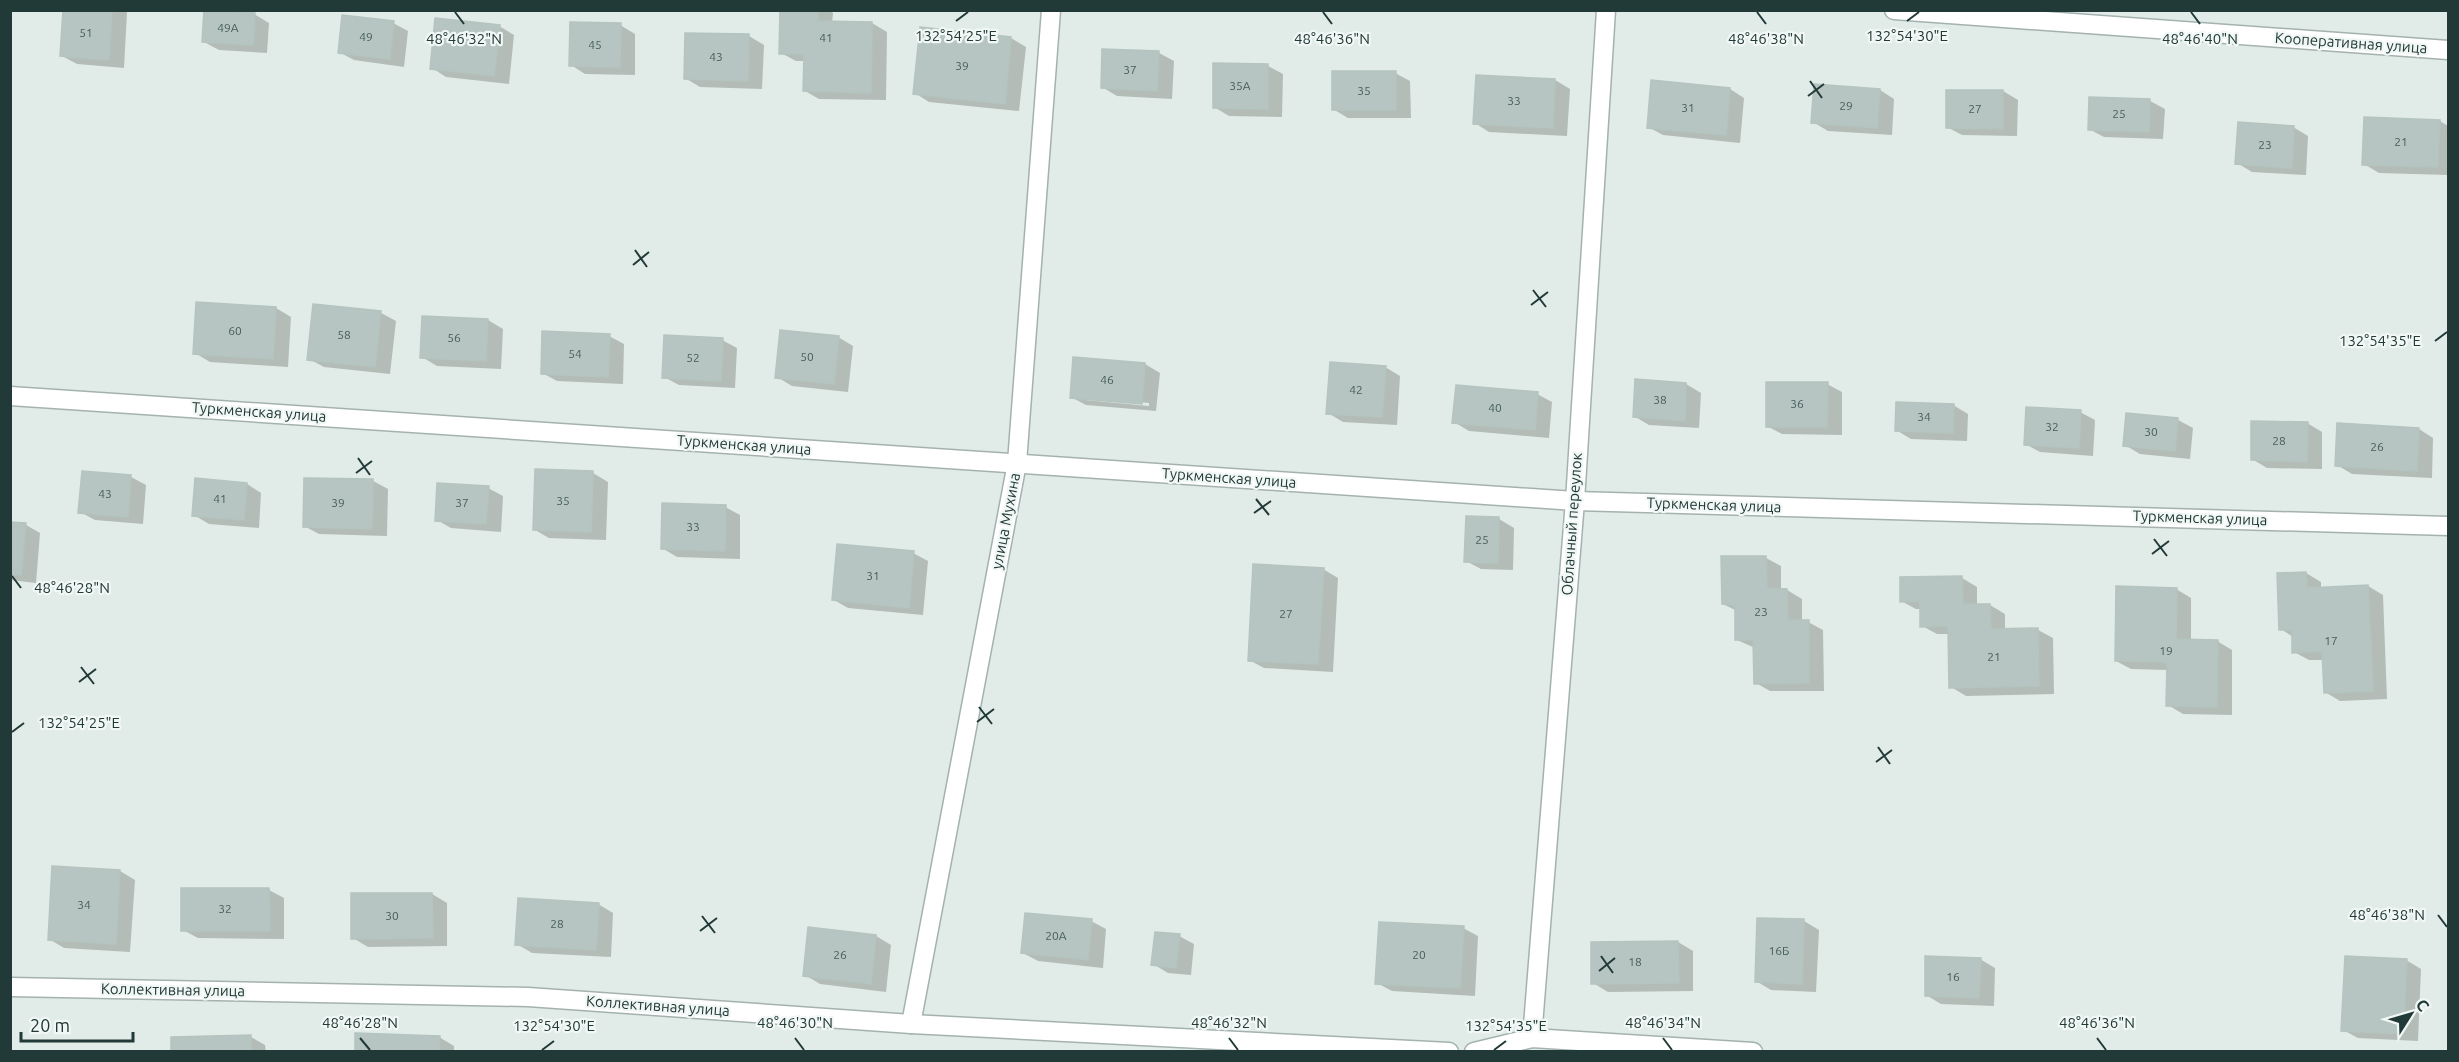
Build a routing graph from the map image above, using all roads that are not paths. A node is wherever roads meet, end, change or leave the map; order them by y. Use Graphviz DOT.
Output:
graph roads {
  1 [pos="1052,10"];
  2 [pos="1606,10"];
  3 [pos="1894,10"];
  4 [pos="2448,50"];
  5 [pos="10,396"];
  6 [pos="1017,463"];
  7 [pos="1575,501"];
  8 [pos="2448,526"];
  9 [pos="10,987"];
  10 [pos="910,1024"];
  11 [pos="1532,1038"];
  12 [pos="1449,1052"];
  13 [pos="1474,1052"];
  14 [pos="1753,1052"];
  1 -- 6 [label="street, улица Мухина"];
  2 -- 7 [label="street, Облачный переулок"];
  3 -- 4 [label="street, Кооперативная улица"];
  5 -- 6 [label="street, Туркменская улица"];
  6 -- 7 [label="street, Туркменская улица"];
  6 -- 10 [label="street, улица Мухина"];
  7 -- 8 [label="street, Туркменская улица"];
  7 -- 11 [label="street, Облачный переулок"];
  9 -- 10 [label="street, Коллективная улица"];
  10 -- 12 [label="street, Коллективная улица"];
  11 -- 13 [label="street"];
  11 -- 14 [label="street"];
}
